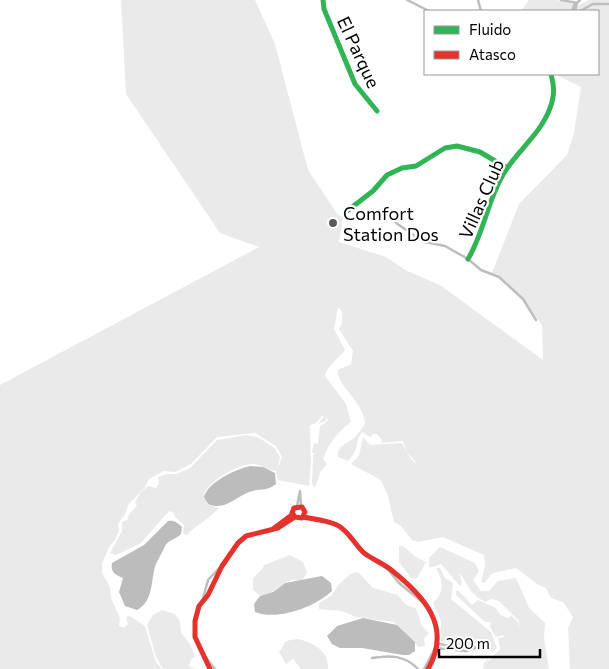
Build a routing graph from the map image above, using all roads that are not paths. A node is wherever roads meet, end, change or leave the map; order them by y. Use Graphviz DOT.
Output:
graph roads {
  1 [pos="323,0"];
  2 [pos="407,0"];
  3 [pos="561,0"];
  4 [pos="577,1"];
  5 [pos="609,4"];
  6 [pos="427,10"];
  7 [pos="581,10"];
  8 [pos="551,75"];
  9 [pos="377,111"];
  10 [pos="507,168"];
  11 [pos="347,211"];
  12 [pos="389,218"];
  13 [pos="468,259"];
  14 [pos="536,320"];
  15 [pos="299,506"];
  16 [pos="304,515"];
  17 [pos="294,516"];
  18 [pos="386,567"];
  19 [pos="426,605"];
  20 [pos="436,646"];
  21 [pos="457,649"];
  22 [pos="202,653"];
  23 [pos="372,658"];
  24 [pos="210,669"];
  25 [pos="215,669"];
  26 [pos="418,669"];
  27 [pos="424,669"];
  28 [pos="428,669"];
  1 -- 9 [label="street, El Parque"];
  2 -- 6 [label="street"];
  3 -- 4 [label="street"];
  5 -- 7 [label="street"];
  8 -- 10 [label="street, Villas Club"];
  10 -- 11 [label="street"];
  10 -- 13 [label="street, Villas Club"];
  12 -- 13 [label="street, Villas Club"];
  13 -- 14 [label="street, Villas Club"];
  15 -- 15 [label="street"];
  15 -- 16 [label="street"];
  15 -- 17 [label="street"];
  16 -- 17 [label="street"];
  16 -- 18 [label="street"];
  17 -- 22 [label="street"];
  18 -- 19 [label="street"];
  18 -- 20 [label="street"];
  19 -- 20 [label="street"];
  20 -- 21 [label="street"];
  20 -- 27 [label="street"];
  20 -- 28 [label="street"];
  21 -- 21 [label="street"];
  22 -- 24 [label="street"];
  22 -- 25 [label="street"];
  23 -- 26 [label="street"];
}
